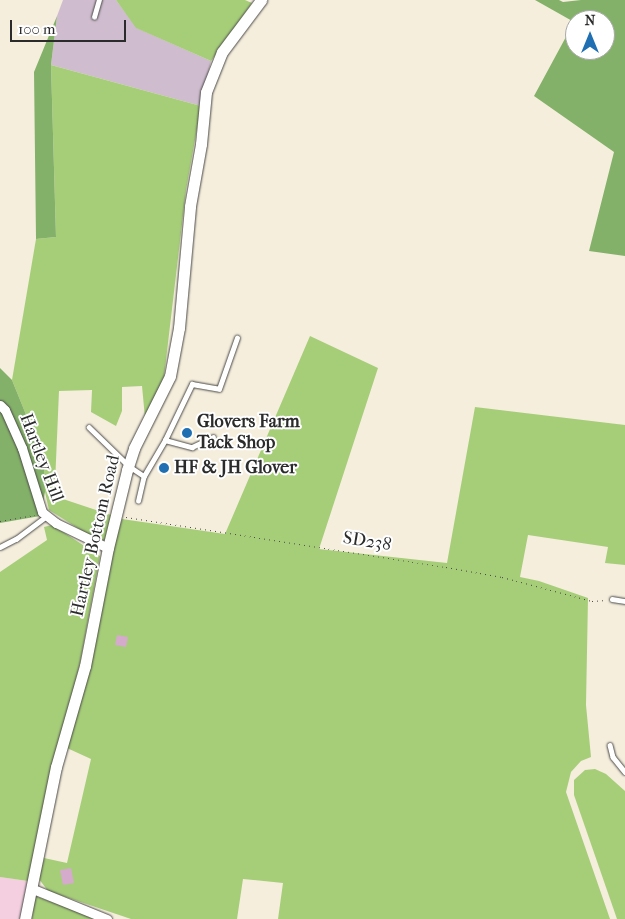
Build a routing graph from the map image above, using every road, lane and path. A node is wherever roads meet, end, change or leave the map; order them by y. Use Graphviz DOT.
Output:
graph roads {
  1 [pos="99,0"];
  2 [pos="261,0"];
  3 [pos="94,16"];
  4 [pos="237,338"];
  5 [pos="0,405"];
  6 [pos="88,427"];
  7 [pos="214,437"];
  8 [pos="165,440"];
  9 [pos="128,466"];
  10 [pos="144,476"];
  11 [pos="138,500"];
  12 [pos="45,514"];
  13 [pos="116,515"];
  14 [pos="0,522"];
  15 [pos="0,547"];
  16 [pos="108,548"];
  17 [pos="612,600"];
  18 [pos="625,601"];
  19 [pos="610,745"];
  20 [pos="625,772"];
  21 [pos="33,889"];
  22 [pos="25,919"];
  23 [pos="106,919"];
  1 -- 3 [label="lane"];
  2 -- 9 [label="street, Hartley Bottom Road"];
  4 -- 8 [label="lane"];
  5 -- 12 [label="street, Hartley Hill"];
  6 -- 9 [label="lane"];
  7 -- 8 [label="lane"];
  8 -- 10 [label="lane"];
  9 -- 10 [label="lane"];
  9 -- 13 [label="street, Hartley Bottom Road"];
  10 -- 11 [label="lane"];
  12 -- 14 [label="path"];
  12 -- 15 [label="lane"];
  12 -- 16 [label="street, Hartley Hill"];
  13 -- 16 [label="street, Hartley Bottom Road"];
  13 -- 17 [label="path, SD238"];
  16 -- 21 [label="street, Hartley Bottom Road"];
  17 -- 18 [label="lane"];
  19 -- 20 [label="lane"];
  21 -- 22 [label="street, Hartley Bottom Road"];
  21 -- 23 [label="street"];
}
